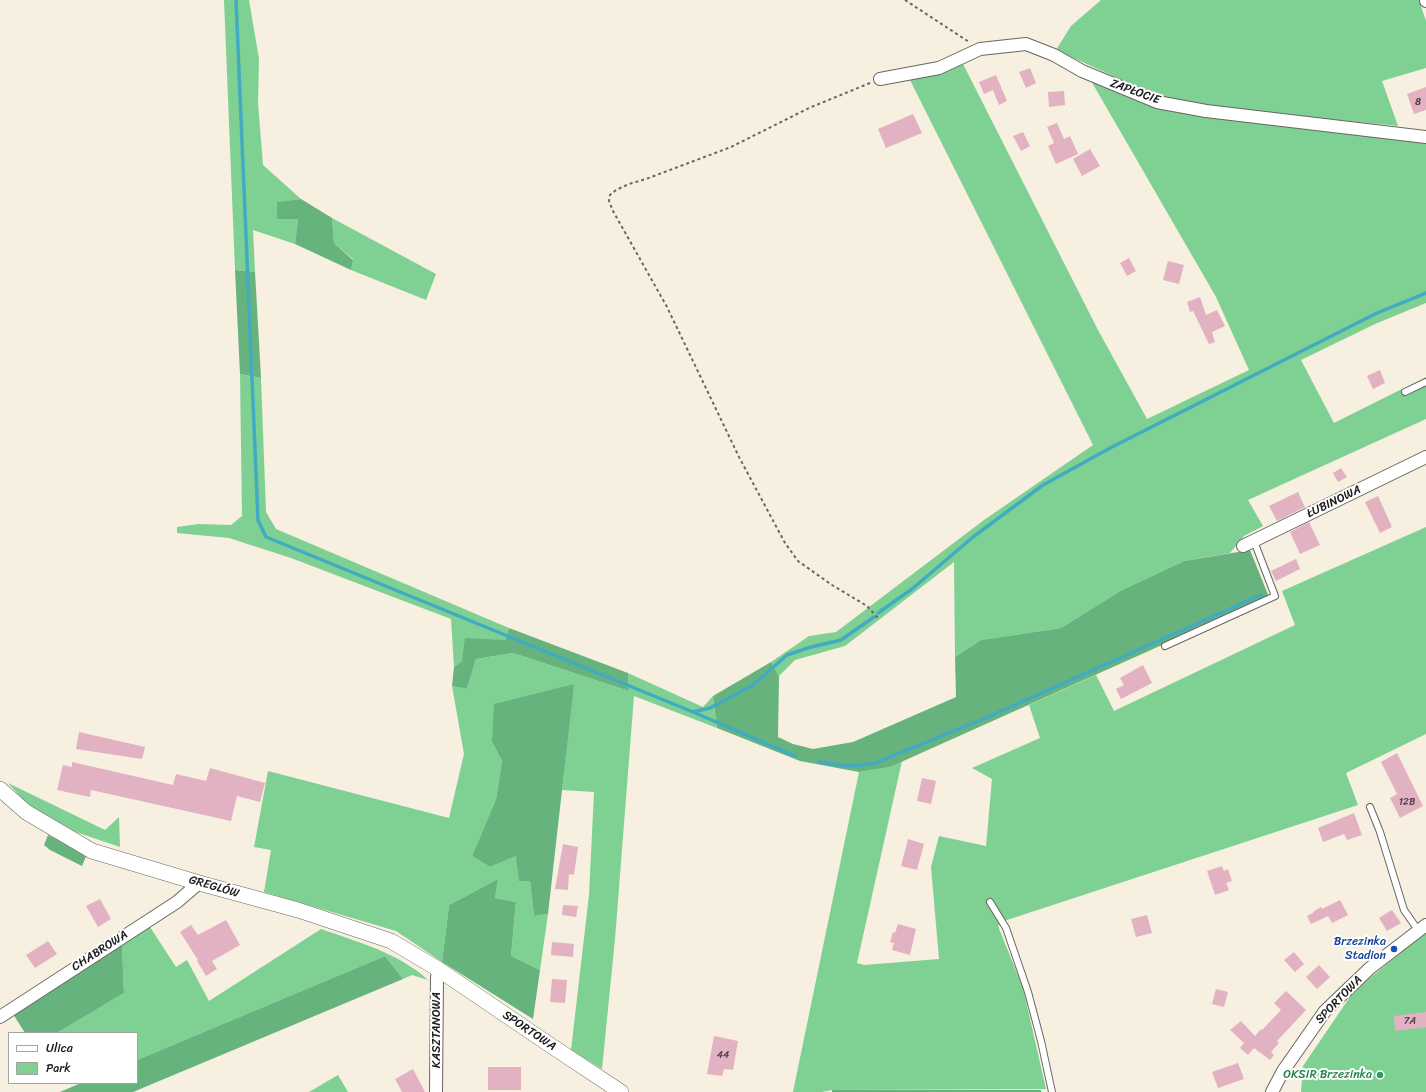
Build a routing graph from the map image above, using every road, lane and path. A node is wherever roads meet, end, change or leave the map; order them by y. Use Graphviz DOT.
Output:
graph roads {
  1 [pos="905,0"];
  2 [pos="980,49"];
  3 [pos="880,79"];
  4 [pos="1426,136"];
  5 [pos="1426,382"];
  6 [pos="1405,392"];
  7 [pos="1426,457"];
  8 [pos="1248,544"];
  9 [pos="878,618"];
  10 [pos="1165,646"];
  11 [pos="0,789"];
  12 [pos="1370,808"];
  13 [pos="199,884"];
  14 [pos="990,902"];
  15 [pos="1422,928"];
  16 [pos="438,968"];
  17 [pos="0,1017"];
  18 [pos="436,1092"];
  19 [pos="621,1092"];
  20 [pos="1052,1092"];
  21 [pos="1272,1092"];
  1 -- 2 [label="path"];
  2 -- 3 [label="street, ZAPŁOCIE"];
  2 -- 4 [label="street, ZAPŁOCIE"];
  3 -- 9 [label="path"];
  5 -- 6 [label="lane"];
  7 -- 8 [label="street, ŁUBINOWA"];
  8 -- 10 [label="lane"];
  11 -- 13 [label="street, GREGLÓW"];
  12 -- 15 [label="lane"];
  13 -- 16 [label="street, GREGLÓW"];
  13 -- 17 [label="street, CHABROWA"];
  14 -- 20 [label="lane"];
  15 -- 21 [label="street, SPORTOWA"];
  16 -- 18 [label="street, KASZTANOWA"];
  16 -- 19 [label="street, SPORTOWA"];
}
